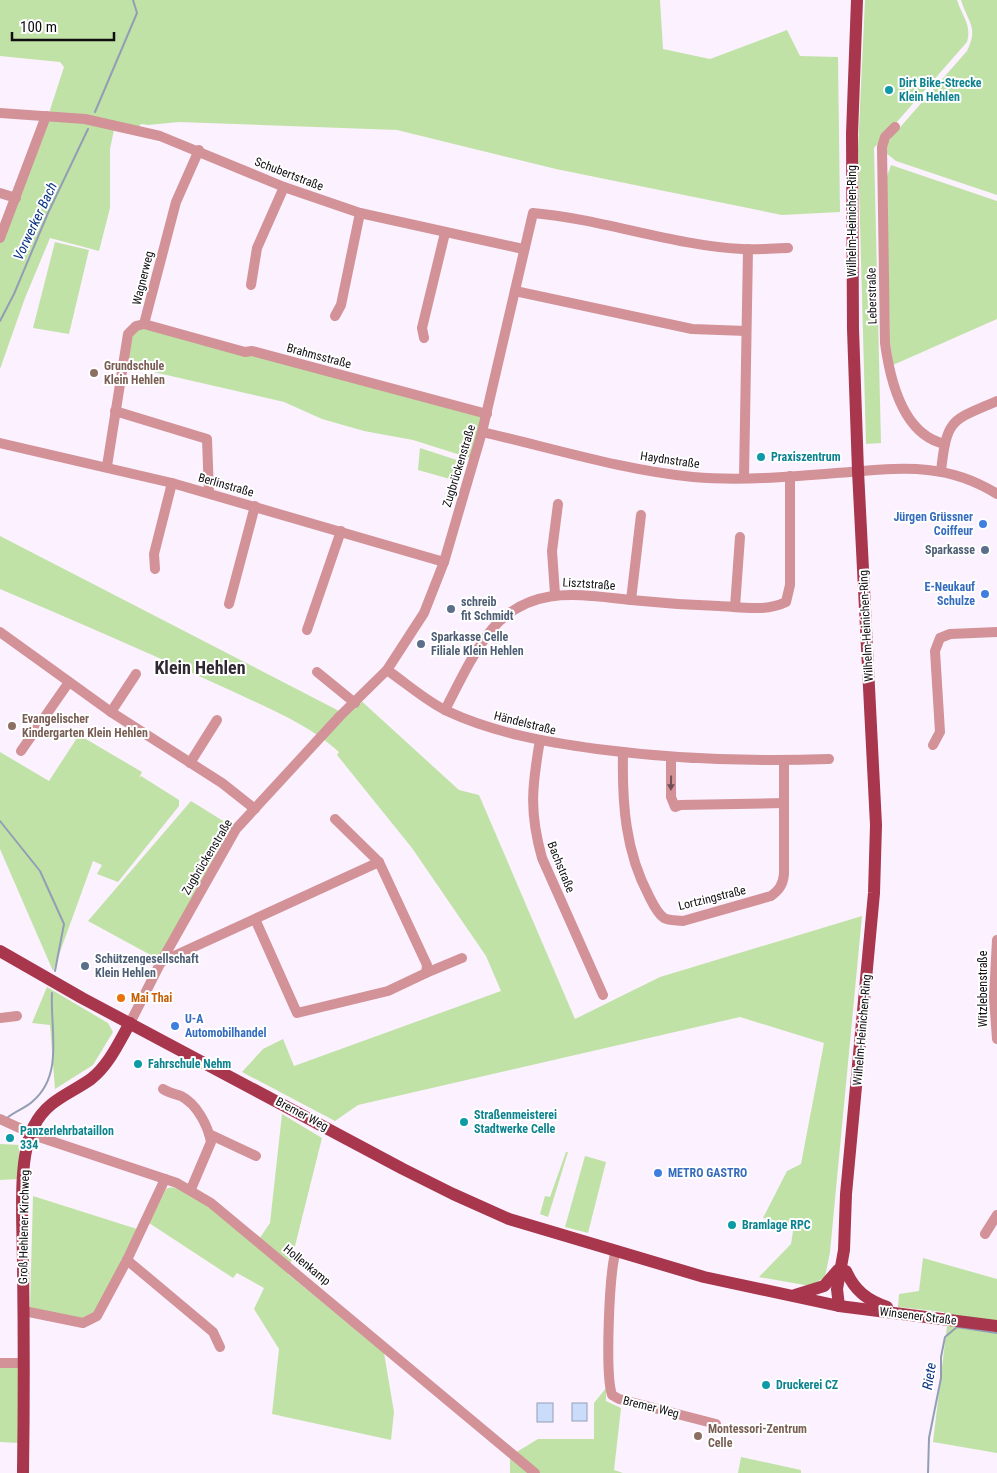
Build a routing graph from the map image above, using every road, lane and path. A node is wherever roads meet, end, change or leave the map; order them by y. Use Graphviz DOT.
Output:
graph roads {
  1 [pos="857,0"];
  2 [pos="0,113"];
  3 [pos="47,116"];
  4 [pos="895,127"];
  5 [pos="199,150"];
  6 [pos="284,187"];
  7 [pos="0,194"];
  8 [pos="16,198"];
  9 [pos="360,214"];
  10 [pos="445,233"];
  11 [pos="0,238"];
  12 [pos="788,248"];
  13 [pos="748,249"];
  14 [pos="523,250"];
  15 [pos="251,284"];
  16 [pos="515,291"];
  17 [pos="335,316"];
  18 [pos="144,324"];
  19 [pos="746,331"];
  20 [pos="424,338"];
  21 [pos="997,401"];
  22 [pos="115,411"];
  23 [pos="487,414"];
  24 [pos="482,432"];
  25 [pos="0,443"];
  26 [pos="945,444"];
  27 [pos="107,466"];
  28 [pos="858,471"];
  29 [pos="941,471"];
  30 [pos="790,476"];
  31 [pos="744,478"];
  32 [pos="172,483"];
  33 [pos="209,493"];
  34 [pos="997,494"];
  35 [pos="558,504"];
  36 [pos="255,506"];
  37 [pos="641,515"];
  38 [pos="341,532"];
  39 [pos="740,536"];
  40 [pos="444,562"];
  41 [pos="155,569"];
  42 [pos="554,594"];
  43 [pos="631,600"];
  44 [pos="229,604"];
  45 [pos="735,606"];
  46 [pos="307,630"];
  47 [pos="0,632"];
  48 [pos="997,632"];
  49 [pos="387,670"];
  50 [pos="318,672"];
  51 [pos="136,674"];
  52 [pos="69,682"];
  53 [pos="354,703"];
  54 [pos="445,710"];
  55 [pos="111,712"];
  56 [pos="217,720"];
  57 [pos="540,740"];
  58 [pos="933,745"];
  59 [pos="21,751"];
  60 [pos="623,752"];
  61 [pos="672,758"];
  62 [pos="829,759"];
  63 [pos="784,760"];
  64 [pos="190,763"];
  65 [pos="784,803"];
  66 [pos="255,809"];
  67 [pos="335,819"];
  68 [pos="379,862"];
  69 [pos="255,919"];
  70 [pos="997,940"];
  71 [pos="0,951"];
  72 [pos="462,958"];
  73 [pos="161,962"];
  74 [pos="426,973"];
  75 [pos="603,995"];
  76 [pos="17,1016"];
  77 [pos="0,1018"];
  78 [pos="130,1023"];
  79 [pos="997,1039"];
  80 [pos="163,1089"];
  81 [pos="0,1119"];
  82 [pos="30,1133"];
  83 [pos="209,1134"];
  84 [pos="256,1156"];
  85 [pos="164,1179"];
  86 [pos="191,1190"];
  87 [pos="997,1215"];
  88 [pos="984,1234"];
  89 [pos="616,1250"];
  90 [pos="127,1260"];
  91 [pos="843,1269"];
  92 [pos="785,1296"];
  93 [pos="839,1306"];
  94 [pos="24,1311"];
  95 [pos="916,1316"];
  96 [pos="997,1326"];
  97 [pos="220,1347"];
  98 [pos="0,1363"];
  99 [pos="24,1364"];
  100 [pos="716,1424"];
  101 [pos="23,1473"];
  102 [pos="536,1473"];
  1 -- 28 [label="main road, Wilhelm-Heinichen-Ring"];
  2 -- 3 [label="street, Schubertstraße"];
  3 -- 5 [label="street, Schubertstraße"];
  3 -- 8 [label="street"];
  4 -- 26 [label="street, Leberstraße"];
  5 -- 6 [label="street, Schubertstraße"];
  5 -- 18 [label="street, Wagnerweg"];
  6 -- 9 [label="street, Schubertstraße"];
  6 -- 15 [label="street"];
  7 -- 8 [label="street"];
  8 -- 11 [label="street"];
  9 -- 10 [label="street, Schubertstraße"];
  9 -- 17 [label="street"];
  10 -- 14 [label="street, Schubertstraße"];
  10 -- 20 [label="street"];
  12 -- 13 [label="street"];
  13 -- 14 [label="street, Zugbrückenstraße"];
  13 -- 19 [label="street"];
  14 -- 16 [label="street, Zugbrückenstraße"];
  16 -- 19 [label="street"];
  16 -- 23 [label="street, Zugbrückenstraße"];
  18 -- 22 [label="street, Wagnerweg"];
  18 -- 23 [label="street, Brahmsstraße"];
  19 -- 31 [label="street"];
  21 -- 26 [label="street"];
  22 -- 27 [label="street, Wagnerweg"];
  22 -- 33 [label="street"];
  23 -- 24 [label="street, Zugbrückenstraße"];
  24 -- 31 [label="street, Haydnstraße"];
  24 -- 40 [label="street, Zugbrückenstraße"];
  25 -- 27 [label="street, Berlinstraße"];
  26 -- 29 [label="street"];
  27 -- 32 [label="street, Berlinstraße"];
  28 -- 29 [label="street"];
  28 -- 30 [label="street, Haydnstraße"];
  28 -- 91 [label="main road, Wilhelm-Heinichen-Ring"];
  29 -- 34 [label="street"];
  30 -- 31 [label="street, Haydnstraße"];
  30 -- 45 [label="street, Lisztstraße"];
  32 -- 33 [label="street, Berlinstraße"];
  32 -- 41 [label="street"];
  33 -- 36 [label="street, Berlinstraße"];
  35 -- 42 [label="street"];
  36 -- 38 [label="street, Berlinstraße"];
  36 -- 44 [label="street"];
  37 -- 43 [label="street"];
  38 -- 40 [label="street, Berlinstraße"];
  38 -- 46 [label="street"];
  39 -- 45 [label="street"];
  40 -- 49 [label="street, Zugbrückenstraße"];
  42 -- 43 [label="street, Lisztstraße"];
  42 -- 54 [label="street, Lisztstraße"];
  43 -- 45 [label="street, Lisztstraße"];
  47 -- 52 [label="street"];
  48 -- 58 [label="street"];
  49 -- 53 [label="street, Zugbrückenstraße"];
  49 -- 54 [label="street, Händelstraße"];
  50 -- 53 [label="street"];
  51 -- 55 [label="street"];
  52 -- 55 [label="street"];
  52 -- 59 [label="street"];
  53 -- 66 [label="street, Zugbrückenstraße"];
  54 -- 57 [label="street, Händelstraße"];
  55 -- 64 [label="street"];
  56 -- 64 [label="street"];
  57 -- 60 [label="street, Händelstraße"];
  57 -- 75 [label="street, Bachstraße"];
  60 -- 61 [label="street, Händelstraße"];
  60 -- 65 [label="street, Lortzingstraße"];
  61 -- 63 [label="street, Händelstraße"];
  61 -- 65 [label="street, one-way"];
  62 -- 63 [label="street, Händelstraße"];
  63 -- 65 [label="street, Lortzingstraße"];
  64 -- 66 [label="street"];
  66 -- 73 [label="street, Zugbrückenstraße"];
  67 -- 68 [label="street"];
  68 -- 69 [label="street"];
  68 -- 74 [label="street"];
  69 -- 73 [label="street"];
  69 -- 74 [label="street"];
  70 -- 79 [label="street, Witzlebenstraße"];
  71 -- 78 [label="main road, Bremer Weg"];
  72 -- 74 [label="street"];
  73 -- 78 [label="street, Zugbrückenstraße"];
  76 -- 77 [label="street"];
  78 -- 82 [label="main road, Groß Hehlener Kirchweg"];
  78 -- 89 [label="main road, Bremer Weg"];
  80 -- 83 [label="street"];
  81 -- 82 [label="street, Hollenkamp"];
  82 -- 85 [label="street, Hollenkamp"];
  82 -- 94 [label="main road, Groß Hehlener Kirchweg"];
  83 -- 84 [label="street"];
  83 -- 86 [label="street"];
  85 -- 86 [label="street, Hollenkamp"];
  85 -- 90 [label="street"];
  86 -- 102 [label="street, Hollenkamp"];
  87 -- 88 [label="street"];
  89 -- 92 [label="main road, Bremer Weg"];
  89 -- 100 [label="street, Bremer Weg"];
  90 -- 94 [label="street"];
  90 -- 97 [label="street"];
  91 -- 92 [label="main road"];
  91 -- 93 [label="main road, Wilhelm-Heinichen-Ring"];
  91 -- 95 [label="main road"];
  92 -- 93 [label="main road, Bremer Weg"];
  93 -- 95 [label="main road, Winsener Straße"];
  94 -- 99 [label="main road, Groß Hehlener Kirchweg"];
  95 -- 96 [label="main road, Winsener Straße"];
  98 -- 99 [label="street"];
  99 -- 101 [label="main road, Groß Hehlener Kirchweg"];
}
